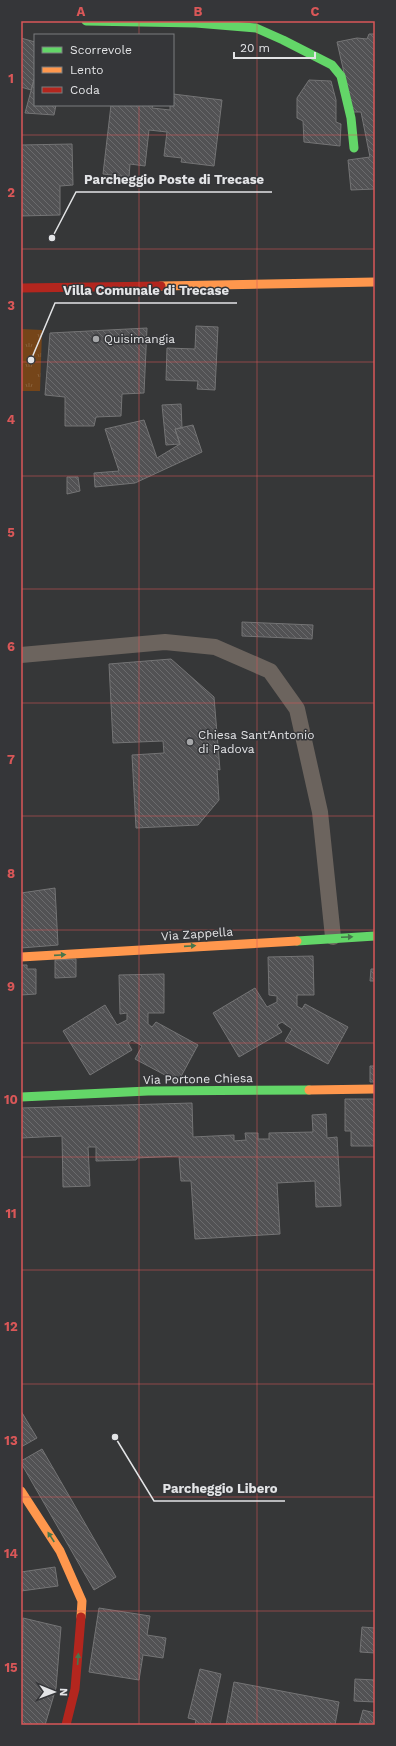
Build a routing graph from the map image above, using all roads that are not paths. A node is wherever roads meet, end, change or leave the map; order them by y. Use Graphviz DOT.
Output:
graph roads {
  1 [pos="86,21"];
  2 [pos="354,148"];
  3 [pos="375,282"];
  4 [pos="21,288"];
  5 [pos="21,655"];
  6 [pos="375,936"];
  7 [pos="332,937"];
  8 [pos="21,957"];
  9 [pos="375,1089"];
  10 [pos="21,1097"];
  11 [pos="21,1491"];
  12 [pos="66,1725"];
  1 -- 2 [label="street"];
  3 -- 4 [label="street"];
  5 -- 7 [label="lane"];
  7 -- 6 [label="street, Via Zappella, one-way"];
  8 -- 7 [label="street, Via Zappella, one-way"];
  9 -- 10 [label="street, Via Portone Chiesa"];
  12 -- 11 [label="street, one-way"];
}
